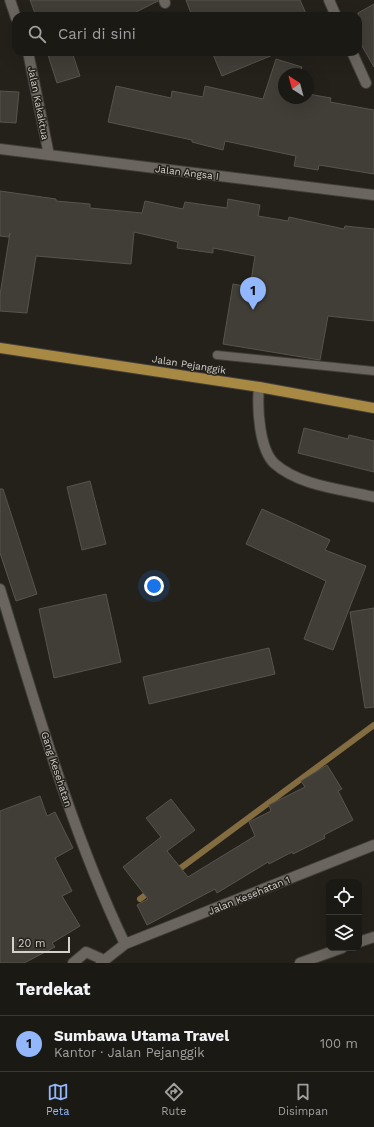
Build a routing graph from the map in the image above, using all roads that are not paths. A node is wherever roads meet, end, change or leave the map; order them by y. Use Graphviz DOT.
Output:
graph roads {
  1 [pos="10,0"];
  2 [pos="328,0"];
  3 [pos="14,12"];
  4 [pos="334,12"];
  5 [pos="29,56"];
  6 [pos="354,56"];
  7 [pos="366,83"];
  8 [pos="0,149"];
  9 [pos="49,155"];
  10 [pos="374,195"];
  11 [pos="0,348"];
  12 [pos="217,355"];
  13 [pos="374,371"];
  14 [pos="259,387"];
  15 [pos="374,408"];
  16 [pos="374,497"];
  17 [pos="0,589"];
  18 [pos="374,845"];
  19 [pos="374,937"];
  20 [pos="362,941"];
  21 [pos="125,944"];
  22 [pos="334,951"];
  23 [pos="103,961"];
  24 [pos="73,963"];
  25 [pos="300,963"];
  1 -- 3 [label="street"];
  2 -- 4 [label="street"];
  5 -- 9 [label="street, Jalan Kakaktua"];
  6 -- 7 [label="street"];
  8 -- 9 [label="street, Jalan Angsa I"];
  9 -- 10 [label="street, Jalan Angsa I"];
  11 -- 14 [label="main road, Jalan Pejanggik"];
  12 -- 13 [label="lane"];
  14 -- 15 [label="main road, Jalan Pejanggik"];
  14 -- 16 [label="street"];
  17 -- 21 [label="street, Gang Kesehatan"];
  18 -- 21 [label="street, Jalan Kesehatan 1"];
  19 -- 20 [label="street"];
  21 -- 23 [label="street, Jalan Kesehatan 1"];
  22 -- 25 [label="street"];
  23 -- 24 [label="street"];
}
